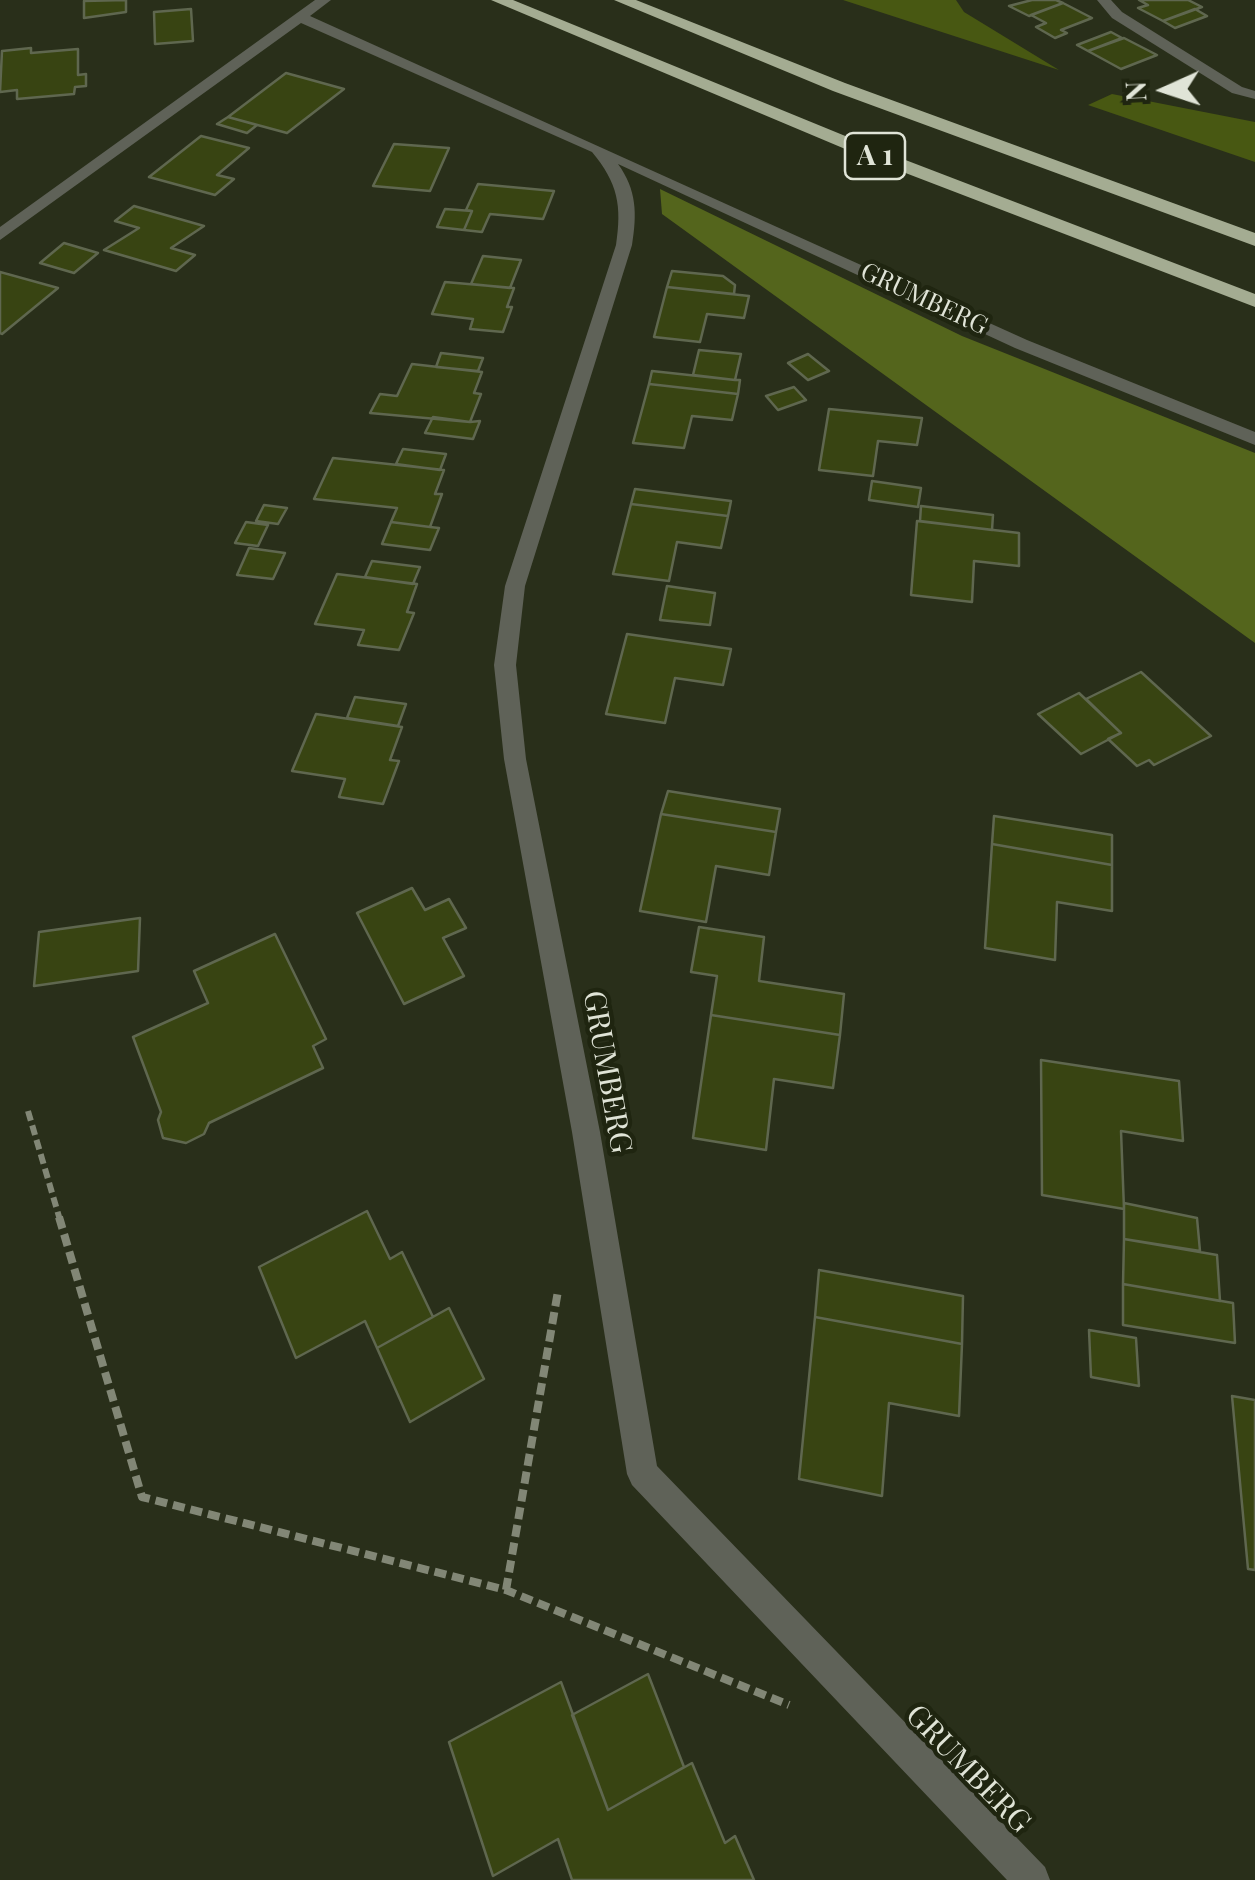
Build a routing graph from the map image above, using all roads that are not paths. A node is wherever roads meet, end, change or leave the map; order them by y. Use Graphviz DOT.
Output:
graph roads {
  1 [pos="324,0"];
  2 [pos="499,0"];
  3 [pos="622,0"];
  4 [pos="1104,0"];
  5 [pos="300,17"];
  6 [pos="1255,95"];
  7 [pos="597,149"];
  8 [pos="0,235"];
  9 [pos="1255,240"];
  10 [pos="1255,301"];
  11 [pos="1255,439"];
  12 [pos="1032,1880"];
  1 -- 5 [label="street"];
  2 -- 10 [label="highway, A 1"];
  3 -- 9 [label="highway, A 1"];
  4 -- 6 [label="street"];
  5 -- 7 [label="street, GRUMBERG"];
  5 -- 8 [label="street"];
  7 -- 11 [label="street, GRUMBERG"];
  7 -- 12 [label="street, GRUMBERG"];
}
